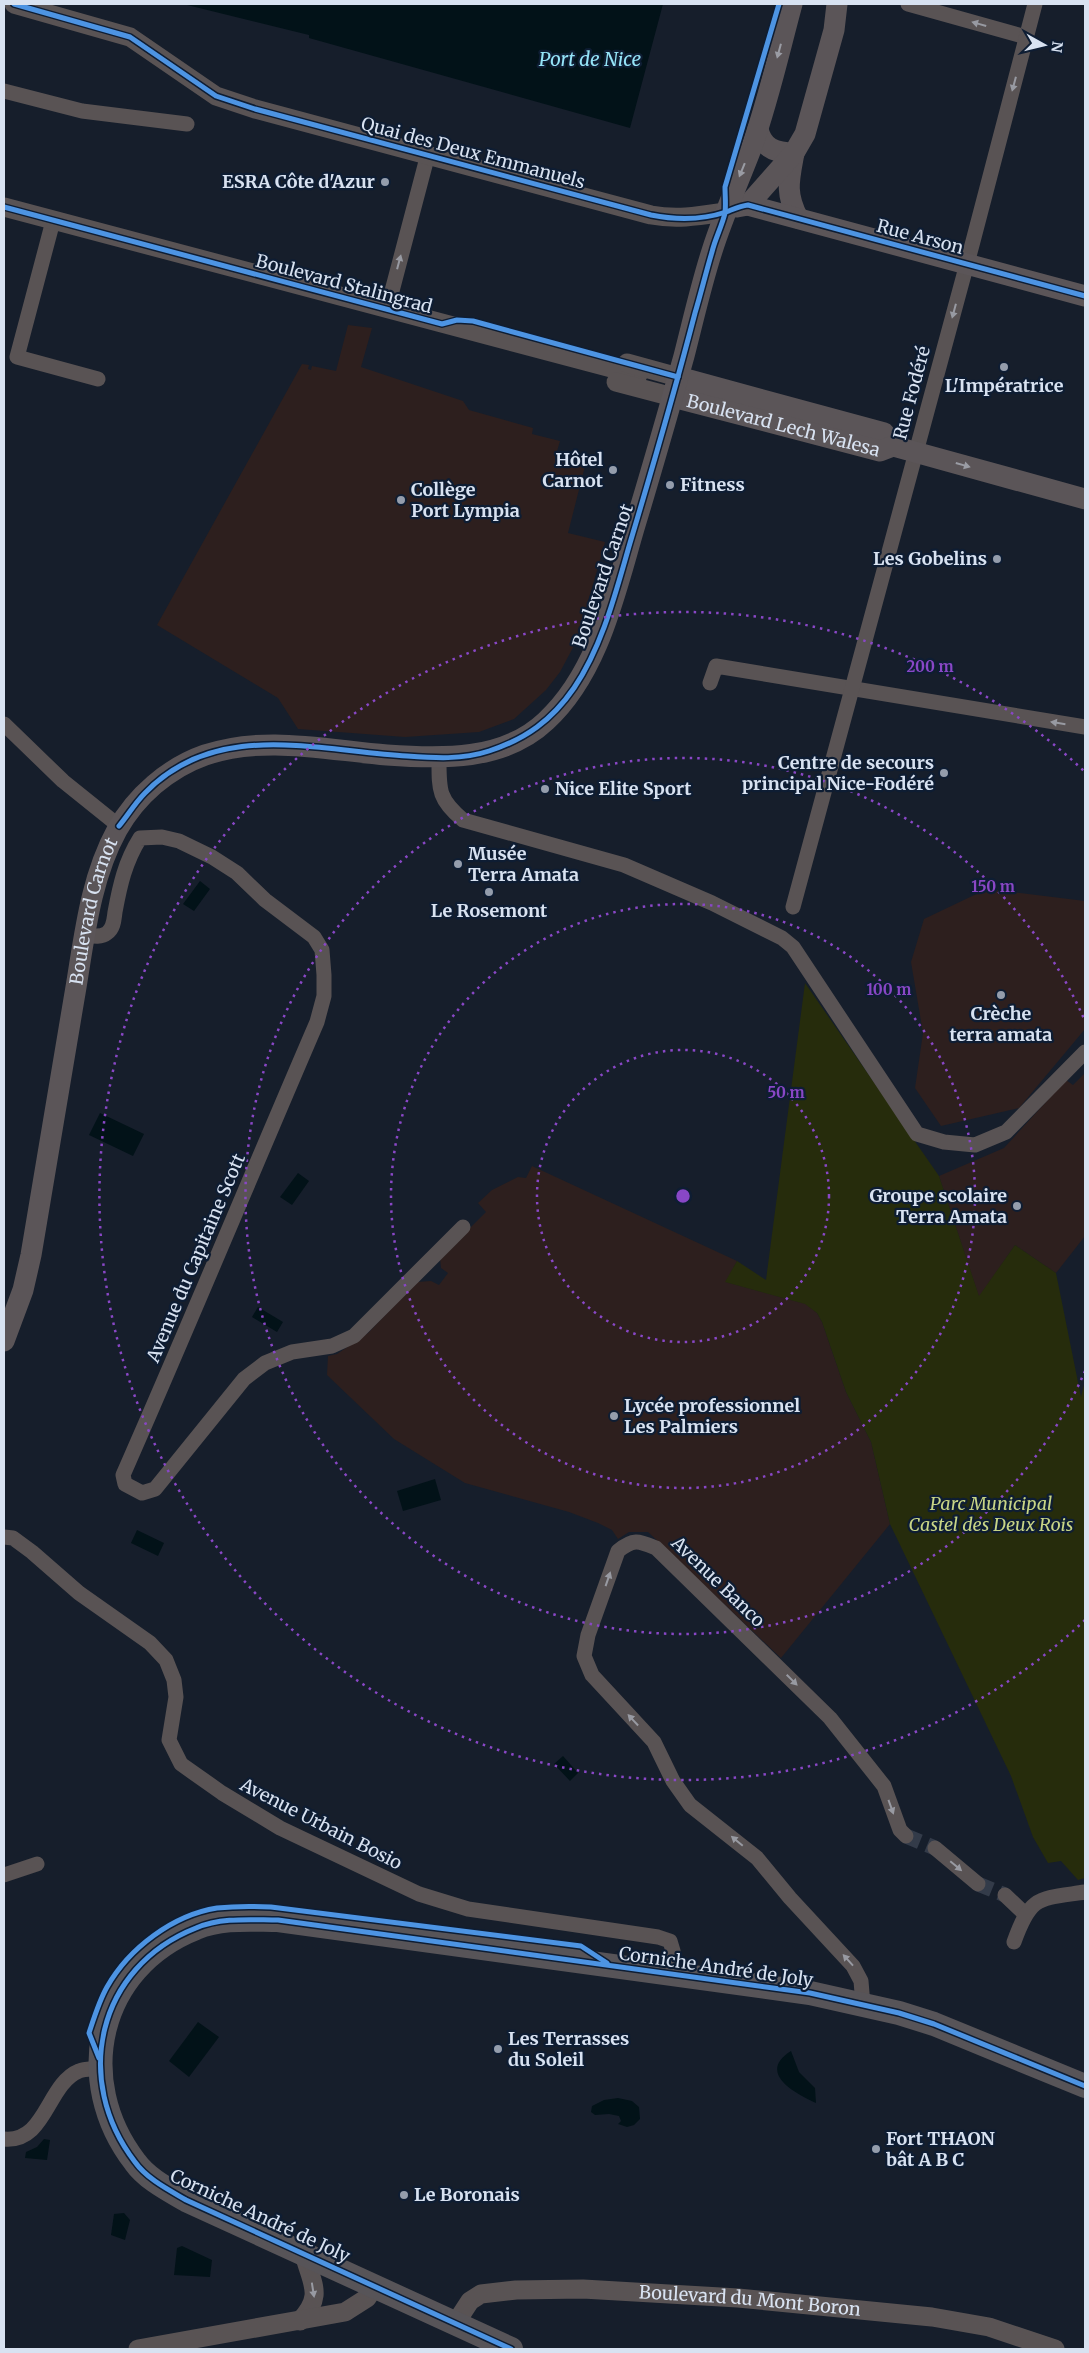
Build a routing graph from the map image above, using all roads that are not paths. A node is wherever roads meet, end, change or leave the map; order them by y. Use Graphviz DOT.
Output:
graph roads {
  1 [pos="14,4"];
  2 [pos="792,4"];
  3 [pos="837,4"];
  4 [pos="908,4"];
  5 [pos="1035,4"];
  6 [pos="1026,37"];
  7 [pos="4,91"];
  8 [pos="187,124"];
  9 [pos="758,128"];
  10 [pos="794,153"];
  11 [pos="428,154"];
  12 [pos="748,205"];
  13 [pos="4,207"];
  14 [pos="725,212"];
  15 [pos="798,218"];
  16 [pos="53,221"];
  17 [pos="966,264"];
  18 [pos="1085,296"];
  19 [pos="387,310"];
  20 [pos="442,324"];
  21 [pos="638,375"];
  22 [pos="98,378"];
  23 [pos="675,387"];
  24 [pos="711,395"];
  25 [pos="893,446"];
  26 [pos="916,452"];
  27 [pos="1085,499"];
  28 [pos="710,683"];
  29 [pos="852,688"];
  30 [pos="4,724"];
  31 [pos="1085,727"];
  32 [pos="439,758"];
  33 [pos="119,826"];
  34 [pos="792,907"];
  35 [pos="85,935"];
  36 [pos="1085,1052"];
  37 [pos="462,1227"];
  38 [pos="4,1341"];
  39 [pos="4,1537"];
  40 [pos="906,1836"];
  41 [pos="935,1848"];
  42 [pos="37,1864"];
  43 [pos="4,1875"];
  44 [pos="978,1884"];
  45 [pos="1085,1892"];
  46 [pos="1005,1895"];
  47 [pos="1025,1914"];
  48 [pos="1014,1942"];
  49 [pos="671,1973"];
  50 [pos="863,2005"];
  51 [pos="99,2068"];
  52 [pos="1085,2086"];
  53 [pos="4,2139"];
  54 [pos="304,2254"];
  55 [pos="375,2286"];
  56 [pos="300,2321"];
  57 [pos="455,2324"];
  58 [pos="138,2349"];
  59 [pos="510,2349"];
  60 [pos="1055,2349"];
  1 -- 11 [label="street, Quai des Deux Emmanuels"];
  2 -- 9 [label="main road, Boulevard Carnot, one-way"];
  3 -- 10 [label="main road"];
  6 -- 4 [label="street, one-way"];
  5 -- 6 [label="street, Rue Fodéré"];
  6 -- 17 [label="street, Rue Fodéré, one-way"];
  7 -- 8 [label="street"];
  9 -- 10 [label="main road"];
  9 -- 14 [label="main road, Boulevard Carnot, one-way"];
  10 -- 12 [label="main road"];
  10 -- 15 [label="main road"];
  11 -- 14 [label="street, Quai des Deux Emmanuels"];
  19 -- 11 [label="street, one-way"];
  12 -- 14 [label="main road"];
  12 -- 15 [label="main road, Rue Arson"];
  13 -- 16 [label="street, Boulevard Stalingrad"];
  14 -- 23 [label="main road, Boulevard Carnot"];
  15 -- 17 [label="main road, Rue Arson"];
  16 -- 19 [label="street, Boulevard Stalingrad"];
  16 -- 22 [label="street"];
  17 -- 18 [label="main road, Rue Arson"];
  17 -- 26 [label="street, Rue Fodéré, one-way"];
  19 -- 20 [label="street, Boulevard Stalingrad"];
  20 -- 21 [label="street, Boulevard Stalingrad"];
  20 -- 23 [label="street, Boulevard Stalingrad"];
  23 -- 25 [label="main road, Boulevard Lech Walesa"];
  23 -- 32 [label="main road, Boulevard Carnot"];
  24 -- 25 [label="street, Boulevard Lech Walesa"];
  25 -- 26 [label="main road, Boulevard Lech Walesa"];
  26 -- 27 [label="main road, Boulevard Lech Walesa, one-way"];
  26 -- 29 [label="street, Rue Fodéré"];
  28 -- 29 [label="street"];
  31 -- 29 [label="street, one-way"];
  29 -- 34 [label="street, Rue Fodéré"];
  30 -- 33 [label="street"];
  32 -- 33 [label="main road, Boulevard Carnot"];
  32 -- 36 [label="street"];
  33 -- 35 [label="main road, Boulevard Carnot"];
  35 -- 37 [label="street, Avenue du Capitaine Scott"];
  35 -- 38 [label="main road, Boulevard Carnot"];
  39 -- 49 [label="street, Avenue Urbain Bosio"];
  50 -- 40 [label="street, Avenue Banco, one-way"];
  41 -- 44 [label="street, one-way"];
  42 -- 43 [label="street"];
  45 -- 47 [label="street"];
  46 -- 47 [label="street"];
  47 -- 48 [label="street"];
  49 -- 50 [label="main road, Corniche André de Joly"];
  49 -- 51 [label="main road, Corniche André de Joly"];
  50 -- 52 [label="main road, Corniche André de Joly"];
  51 -- 53 [label="street"];
  51 -- 54 [label="main road, Corniche André de Joly"];
  54 -- 55 [label="main road, Corniche André de Joly"];
  54 -- 56 [label="street, one-way"];
  55 -- 56 [label="street"];
  55 -- 57 [label="main road, Corniche André de Joly"];
  56 -- 58 [label="street"];
  57 -- 59 [label="main road, Corniche André de Joly"];
  57 -- 60 [label="street, Boulevard du Mont Boron"];
}
